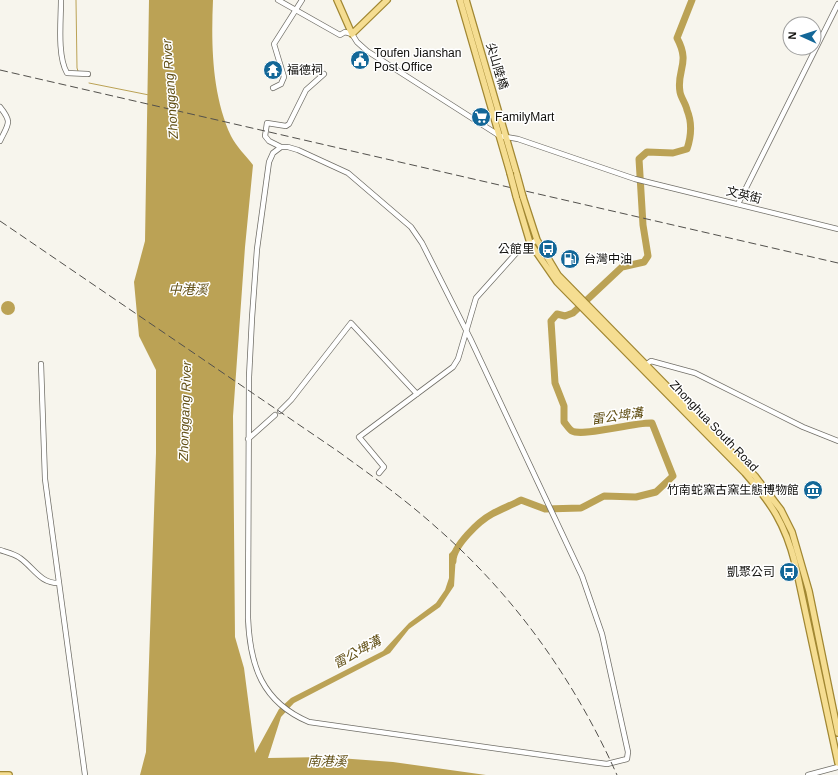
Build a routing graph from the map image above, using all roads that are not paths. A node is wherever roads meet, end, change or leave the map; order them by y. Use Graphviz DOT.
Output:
graph roads {
  1 [pos="61,0"];
  2 [pos="278,0"];
  3 [pos="302,0"];
  4 [pos="337,0"];
  5 [pos="387,0"];
  6 [pos="460,0"];
  7 [pos="466,0"];
  8 [pos="838,4"];
  9 [pos="296,10"];
  10 [pos="352,34"];
  11 [pos="88,74"];
  12 [pos="324,74"];
  13 [pos="273,88"];
  14 [pos="0,108"];
  15 [pos="500,136"];
  16 [pos="507,138"];
  17 [pos="0,141"];
  18 [pos="281,148"];
  19 [pos="738,204"];
  20 [pos="837,227"];
  21 [pos="537,240"];
  22 [pos="530,243"];
  23 [pos="552,271"];
  24 [pos="586,309"];
  25 [pos="466,329"];
  26 [pos="40,364"];
  27 [pos="646,364"];
  28 [pos="642,369"];
  29 [pos="417,394"];
  30 [pos="280,411"];
  31 [pos="691,414"];
  32 [pos="275,415"];
  33 [pos="248,439"];
  34 [pos="838,441"];
  35 [pos="379,473"];
  36 [pos="0,550"];
  37 [pos="58,583"];
  38 [pos="804,584"];
  39 [pos="838,733"];
  40 [pos="838,763"];
  41 [pos="838,766"];
  42 [pos="0,774"];
  43 [pos="9,775"];
  44 [pos="84,775"];
  45 [pos="808,775"];
  1 -- 11 [label="street"];
  2 -- 9 [label="street"];
  3 -- 9 [label="street"];
  4 -- 10 [label="main road"];
  5 -- 10 [label="main road"];
  6 -- 15 [label="main road, 尖山陸橋"];
  7 -- 16 [label="main road, 尖山陸橋"];
  8 -- 19 [label="street"];
  9 -- 10 [label="street"];
  9 -- 13 [label="street"];
  10 -- 15 [label="street"];
  12 -- 18 [label="street"];
  14 -- 17 [label="street"];
  15 -- 16 [label="street"];
  15 -- 22 [label="main road, bridge"];
  16 -- 19 [label="street, 文英街"];
  16 -- 21 [label="main road, bridge"];
  18 -- 25 [label="street"];
  18 -- 33 [label="street"];
  19 -- 20 [label="street, 文英街"];
  21 -- 22 [label="street"];
  21 -- 23 [label="main road"];
  22 -- 23 [label="main road"];
  22 -- 25 [label="street"];
  23 -- 24 [label="main road"];
  24 -- 27 [label="main road, Zhonghua South Road"];
  24 -- 28 [label="main road, Zhonghua South Road"];
  25 -- 29 [label="street"];
  25 -- 33 [label="street"];
  26 -- 37 [label="street"];
  27 -- 28 [label="street"];
  27 -- 31 [label="main road, Zhonghua South Road"];
  27 -- 34 [label="street"];
  28 -- 31 [label="main road, Zhonghua South Road"];
  29 -- 30 [label="street"];
  29 -- 35 [label="street"];
  31 -- 38 [label="main road, Zhonghua South Road"];
  32 -- 33 [label="street"];
  36 -- 37 [label="street"];
  37 -- 44 [label="street"];
  38 -- 39 [label="main road, Zhonghua South Road"];
  38 -- 40 [label="main road, Zhonghua South Road"];
  41 -- 45 [label="street"];
  42 -- 43 [label="main road"];
}
